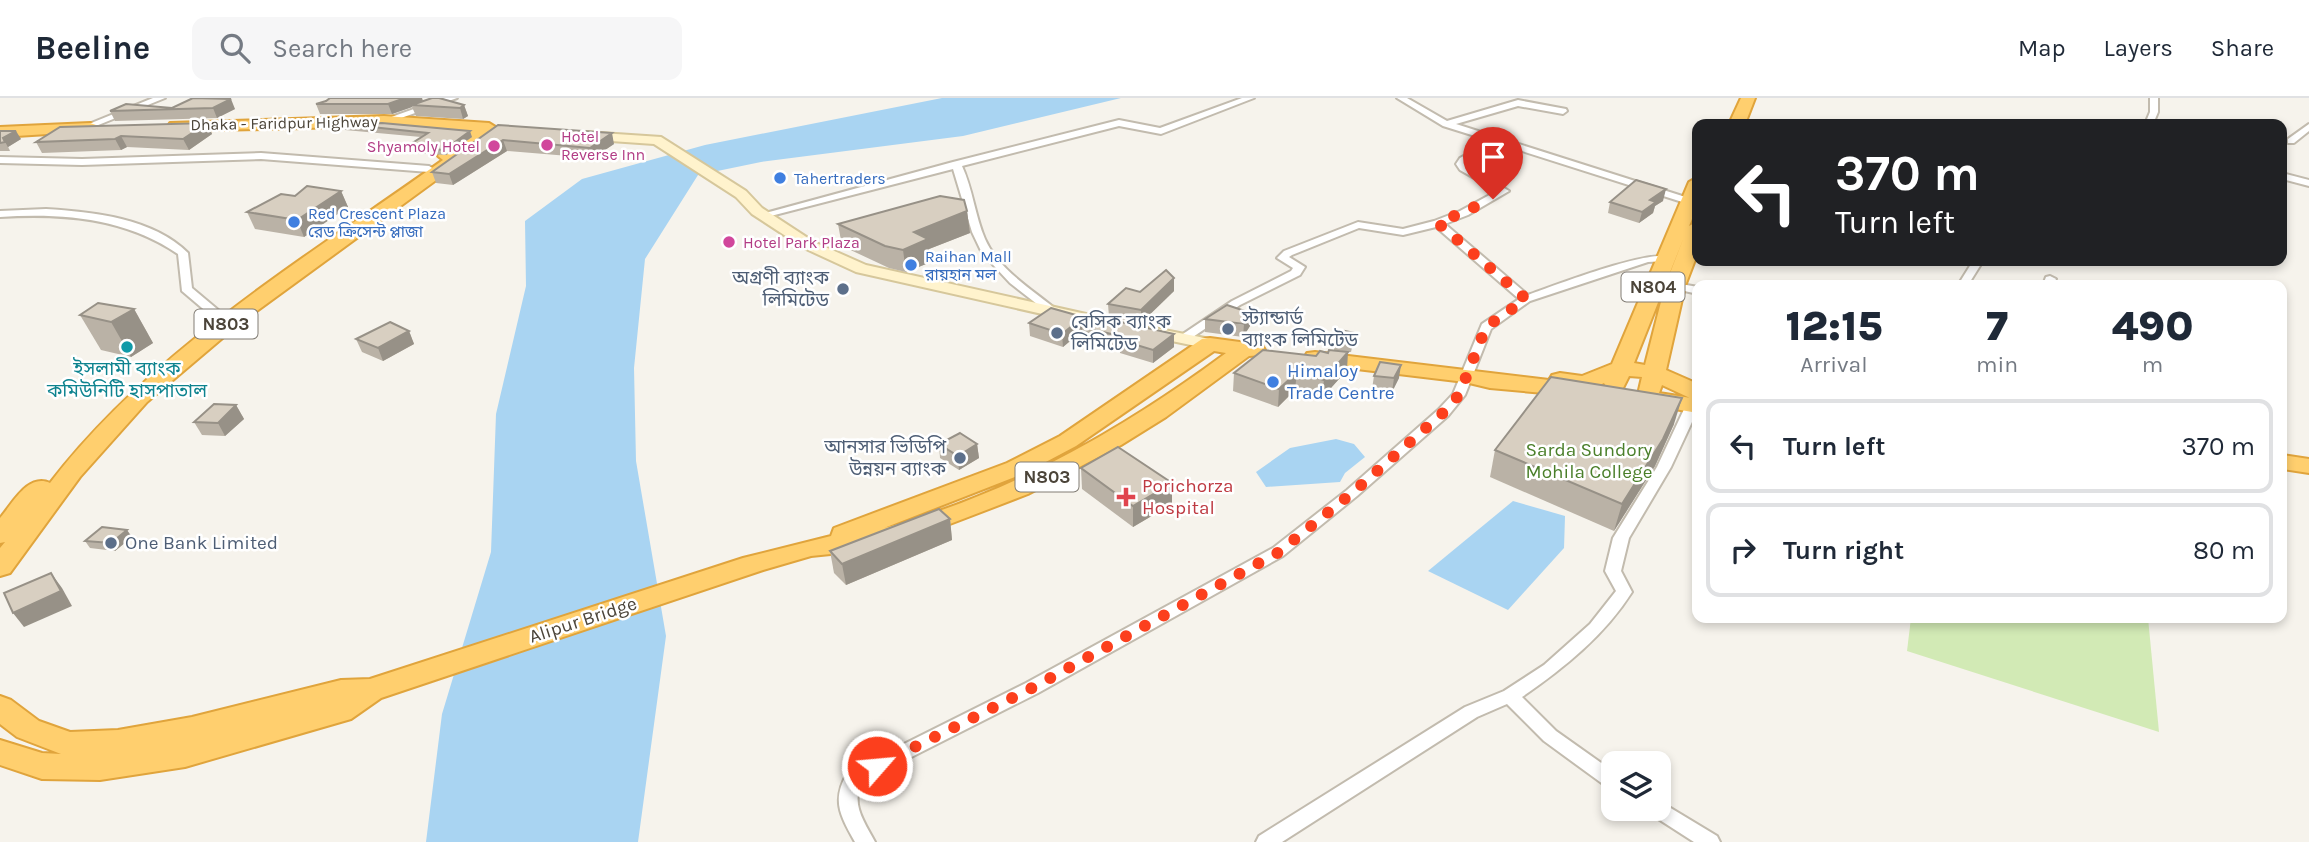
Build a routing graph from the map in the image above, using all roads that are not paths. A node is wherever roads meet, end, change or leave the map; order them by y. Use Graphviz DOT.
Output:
graph roads {
  1 [pos="161,98"];
  2 [pos="453,98"];
  3 [pos="1250,98"];
  4 [pos="1401,98"];
  5 [pos="1731,98"];
  6 [pos="1748,98"];
  7 [pos="2154,98"];
  8 [pos="1563,111"];
  9 [pos="1724,119"];
  10 [pos="1739,119"];
  11 [pos="2151,119"];
  12 [pos="384,121"];
  13 [pos="1446,124"];
  14 [pos="164,126"];
  15 [pos="137,127"];
  16 [pos="2309,127"];
  17 [pos="83,128"];
  18 [pos="490,129"];
  19 [pos="0,132"];
  20 [pos="569,134"];
  21 [pos="1499,141"];
  22 [pos="2291,141"];
  23 [pos="0,160"];
  24 [pos="956,164"];
  25 [pos="429,169"];
  26 [pos="2287,177"];
  27 [pos="2309,183"];
  28 [pos="1692,204"];
  29 [pos="1692,206"];
  30 [pos="0,214"];
  31 [pos="762,215"];
  32 [pos="1438,223"];
  33 [pos="1692,242"];
  34 [pos="1665,258"];
  35 [pos="1675,286"];
  36 [pos="1692,290"];
  37 [pos="1526,299"];
  38 [pos="1647,303"];
  39 [pos="1670,308"];
  40 [pos="1055,314"];
  41 [pos="225,318"];
  42 [pos="1182,338"];
  43 [pos="1210,344"];
  44 [pos="1246,348"];
  45 [pos="1272,352"];
  46 [pos="1298,355"];
  47 [pos="1623,369"];
  48 [pos="1653,373"];
  49 [pos="1465,375"];
  50 [pos="1616,393"];
  51 [pos="1649,398"];
  52 [pos="1692,398"];
  53 [pos="1692,401"];
  54 [pos="1692,409"];
  55 [pos="2287,463"];
  56 [pos="2309,466"];
  57 [pos="2287,475"];
  58 [pos="2309,479"];
  59 [pos="0,535"];
  60 [pos="821,545"];
  61 [pos="0,567"];
  62 [pos="370,690"];
  63 [pos="1510,696"];
  64 [pos="0,708"];
  65 [pos="0,752"];
  66 [pos="1601,773"];
  67 [pos="1671,817"];
  68 [pos="866,842"];
  69 [pos="1266,842"];
  70 [pos="1710,842"];
  1 -- 17 [label="street"];
  2 -- 12 [label="street"];
  3 -- 24 [label="street"];
  4 -- 13 [label="street"];
  5 -- 9 [label="highway"];
  6 -- 10 [label="highway"];
  7 -- 11 [label="street"];
  8 -- 13 [label="street"];
  12 -- 14 [label="highway, Dhaka - Faridpur Highway"];
  12 -- 18 [label="highway, Dhaka - Faridpur Highway"];
  13 -- 21 [label="street"];
  15 -- 17 [label="highway"];
  16 -- 22 [label="street"];
  17 -- 19 [label="highway"];
  18 -- 25 [label="highway, N803"];
  18 -- 41 [label="highway, N803"];
  20 -- 31 [label="main road"];
  21 -- 28 [label="street"];
  21 -- 32 [label="street"];
  23 -- 25 [label="street"];
  24 -- 31 [label="street"];
  24 -- 40 [label="street"];
  25 -- 41 [label="highway, N803"];
  26 -- 27 [label="street"];
  29 -- 34 [label="highway, N804"];
  30 -- 41 [label="street"];
  31 -- 40 [label="main road"];
  32 -- 37 [label="street"];
  32 -- 42 [label="street"];
  33 -- 35 [label="highway, N804"];
  34 -- 37 [label="street"];
  34 -- 38 [label="highway, N804"];
  35 -- 36 [label="street"];
  35 -- 39 [label="highway, N804"];
  37 -- 49 [label="street"];
  38 -- 39 [label="highway"];
  38 -- 47 [label="highway, N804"];
  39 -- 48 [label="highway, N804"];
  40 -- 42 [label="main road"];
  41 -- 59 [label="highway, N803"];
  41 -- 61 [label="highway, N803"];
  42 -- 43 [label="main road"];
  43 -- 44 [label="highway"];
  43 -- 60 [label="highway, N803"];
  44 -- 45 [label="highway"];
  44 -- 60 [label="highway, N803"];
  46 -- 49 [label="highway"];
  47 -- 48 [label="highway"];
  47 -- 49 [label="highway"];
  47 -- 50 [label="highway, N804"];
  48 -- 51 [label="highway, N804"];
  48 -- 52 [label="highway"];
  49 -- 50 [label="highway"];
  49 -- 68 [label="street"];
  50 -- 51 [label="highway"];
  51 -- 53 [label="highway"];
  54 -- 63 [label="street"];
  55 -- 56 [label="highway"];
  57 -- 58 [label="highway"];
  60 -- 62 [label="highway, Alipur Bridge / N803"];
  62 -- 64 [label="highway, N803"];
  62 -- 65 [label="highway, N803"];
  63 -- 66 [label="street"];
  63 -- 69 [label="street"];
  67 -- 70 [label="street"];
}
